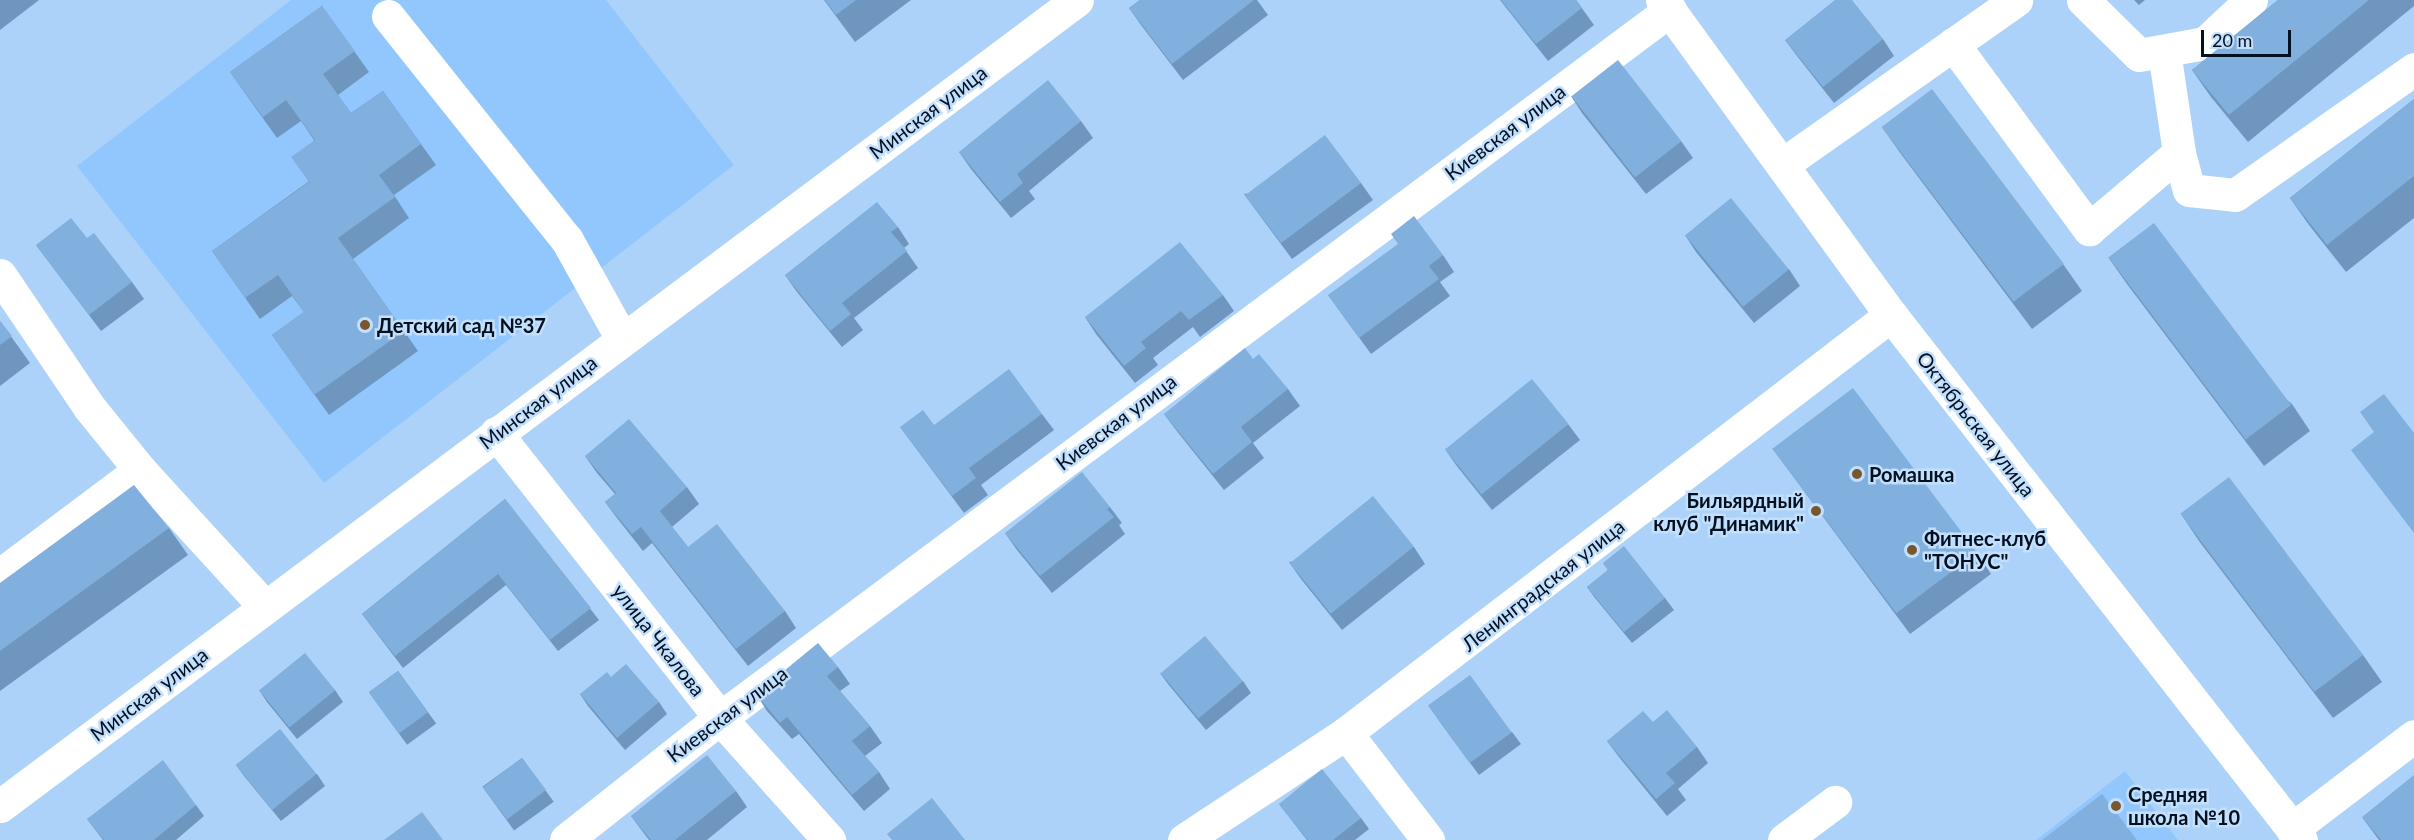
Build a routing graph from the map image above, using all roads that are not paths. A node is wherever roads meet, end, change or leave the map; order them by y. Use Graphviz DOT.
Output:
graph roads {
  1 [pos="1077,0"];
  2 [pos="2016,0"];
  3 [pos="2083,0"];
  4 [pos="2251,0"];
  5 [pos="1666,5"];
  6 [pos="388,16"];
  7 [pos="1953,44"];
  8 [pos="2164,51"];
  9 [pos="2414,69"];
  10 [pos="2179,153"];
  11 [pos="1783,164"];
  12 [pos="0,274"];
  13 [pos="1891,315"];
  14 [pos="622,339"];
  15 [pos="496,433"];
  16 [pos="140,470"];
  17 [pos="0,575"];
  18 [pos="265,607"];
  19 [pos="720,718"];
  20 [pos="1346,733"];
  21 [pos="2414,736"];
  22 [pos="1835,802"];
  23 [pos="0,806"];
  24 [pos="2297,834"];
  25 [pos="566,840"];
  26 [pos="829,840"];
  27 [pos="1184,840"];
  28 [pos="1428,840"];
  29 [pos="1784,840"];
  1 -- 14 [label="street, Минская улица"];
  2 -- 7 [label="street"];
  3 -- 8 [label="street"];
  4 -- 8 [label="street"];
  5 -- 11 [label="street, Октябрьская улица"];
  5 -- 19 [label="street, Киевская улица"];
  6 -- 14 [label="street"];
  7 -- 10 [label="street"];
  7 -- 11 [label="street"];
  8 -- 10 [label="street"];
  9 -- 10 [label="street"];
  11 -- 13 [label="street, Октябрьская улица"];
  12 -- 16 [label="street"];
  13 -- 20 [label="street, Ленинградская улица"];
  13 -- 24 [label="street, Октябрьская улица"];
  14 -- 15 [label="street, Минская улица"];
  15 -- 18 [label="street, Минская улица"];
  15 -- 19 [label="street, улица Чкалова"];
  16 -- 17 [label="street"];
  16 -- 18 [label="street"];
  18 -- 23 [label="street, Минская улица"];
  19 -- 25 [label="street, Киевская улица"];
  19 -- 26 [label="street, улица Чкалова"];
  20 -- 27 [label="street, Ленинградская улица"];
  20 -- 28 [label="street"];
  21 -- 24 [label="street"];
  22 -- 29 [label="street"];
}
